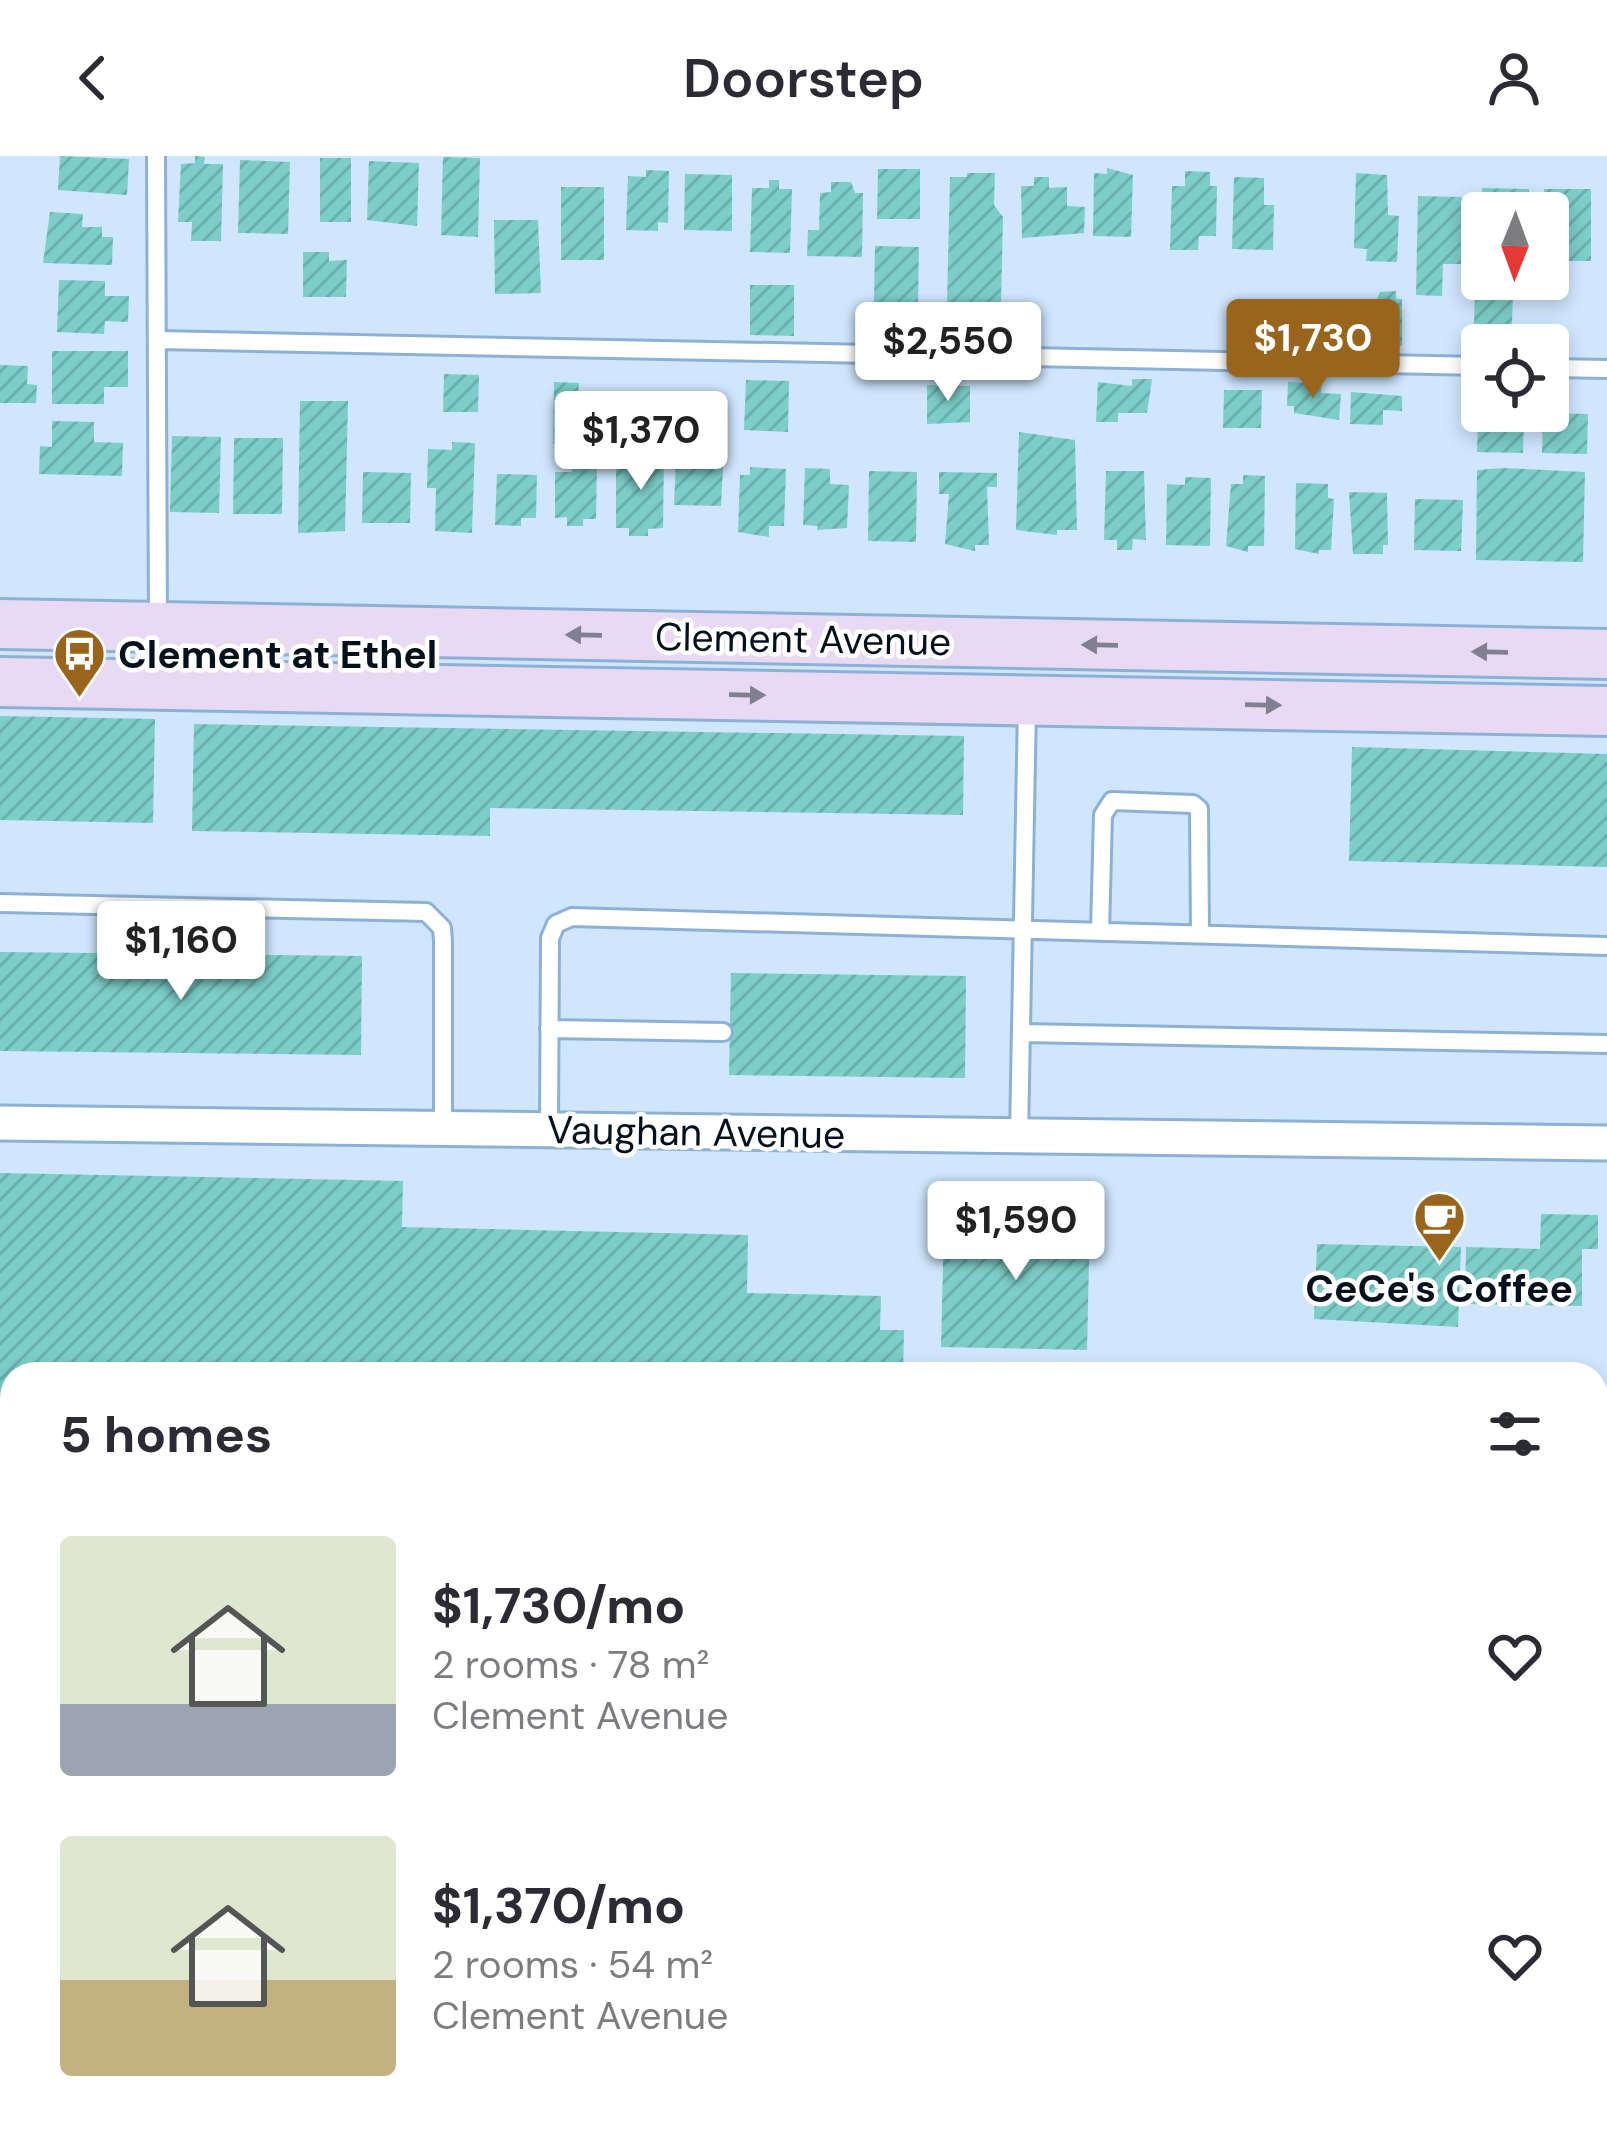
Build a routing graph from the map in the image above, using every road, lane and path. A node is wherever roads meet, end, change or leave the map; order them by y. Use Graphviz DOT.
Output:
graph roads {
  1 [pos="156,156"];
  2 [pos="157,340"];
  3 [pos="1461,366"];
  4 [pos="1569,368"];
  5 [pos="1607,369"];
  6 [pos="0,624"];
  7 [pos="158,626"];
  8 [pos="1607,654"];
  9 [pos="0,682"];
  10 [pos="1028,700"];
  11 [pos="1607,711"];
  12 [pos="0,903"];
  13 [pos="1024,930"];
  14 [pos="1100,932"];
  15 [pos="1200,934"];
  16 [pos="1607,946"];
  17 [pos="549,1029"];
  18 [pos="723,1033"];
  19 [pos="1022,1033"];
  20 [pos="1607,1044"];
  21 [pos="0,1123"];
  22 [pos="443,1129"];
  23 [pos="549,1130"];
  24 [pos="1019,1136"];
  25 [pos="1607,1143"];
  1 -- 2 [label="lane"];
  2 -- 3 [label="lane"];
  2 -- 7 [label="lane"];
  4 -- 5 [label="lane"];
  6 -- 7 [label="main road, Clement Avenue"];
  8 -- 7 [label="main road, Clement Avenue, one-way"];
  9 -- 10 [label="main road, Clement Avenue, one-way"];
  10 -- 11 [label="main road, Clement Avenue, one-way"];
  10 -- 13 [label="lane"];
  12 -- 22 [label="lane"];
  13 -- 14 [label="lane"];
  13 -- 17 [label="lane"];
  13 -- 19 [label="lane"];
  14 -- 15 [label="lane"];
  14 -- 15 [label="lane"];
  15 -- 16 [label="lane"];
  17 -- 18 [label="lane"];
  17 -- 23 [label="lane"];
  19 -- 20 [label="lane"];
  19 -- 24 [label="lane"];
  21 -- 22 [label="street, Vaughan Avenue"];
  22 -- 23 [label="street, Vaughan Avenue"];
  23 -- 24 [label="street, Vaughan Avenue"];
  24 -- 25 [label="street, Vaughan Avenue"];
}
